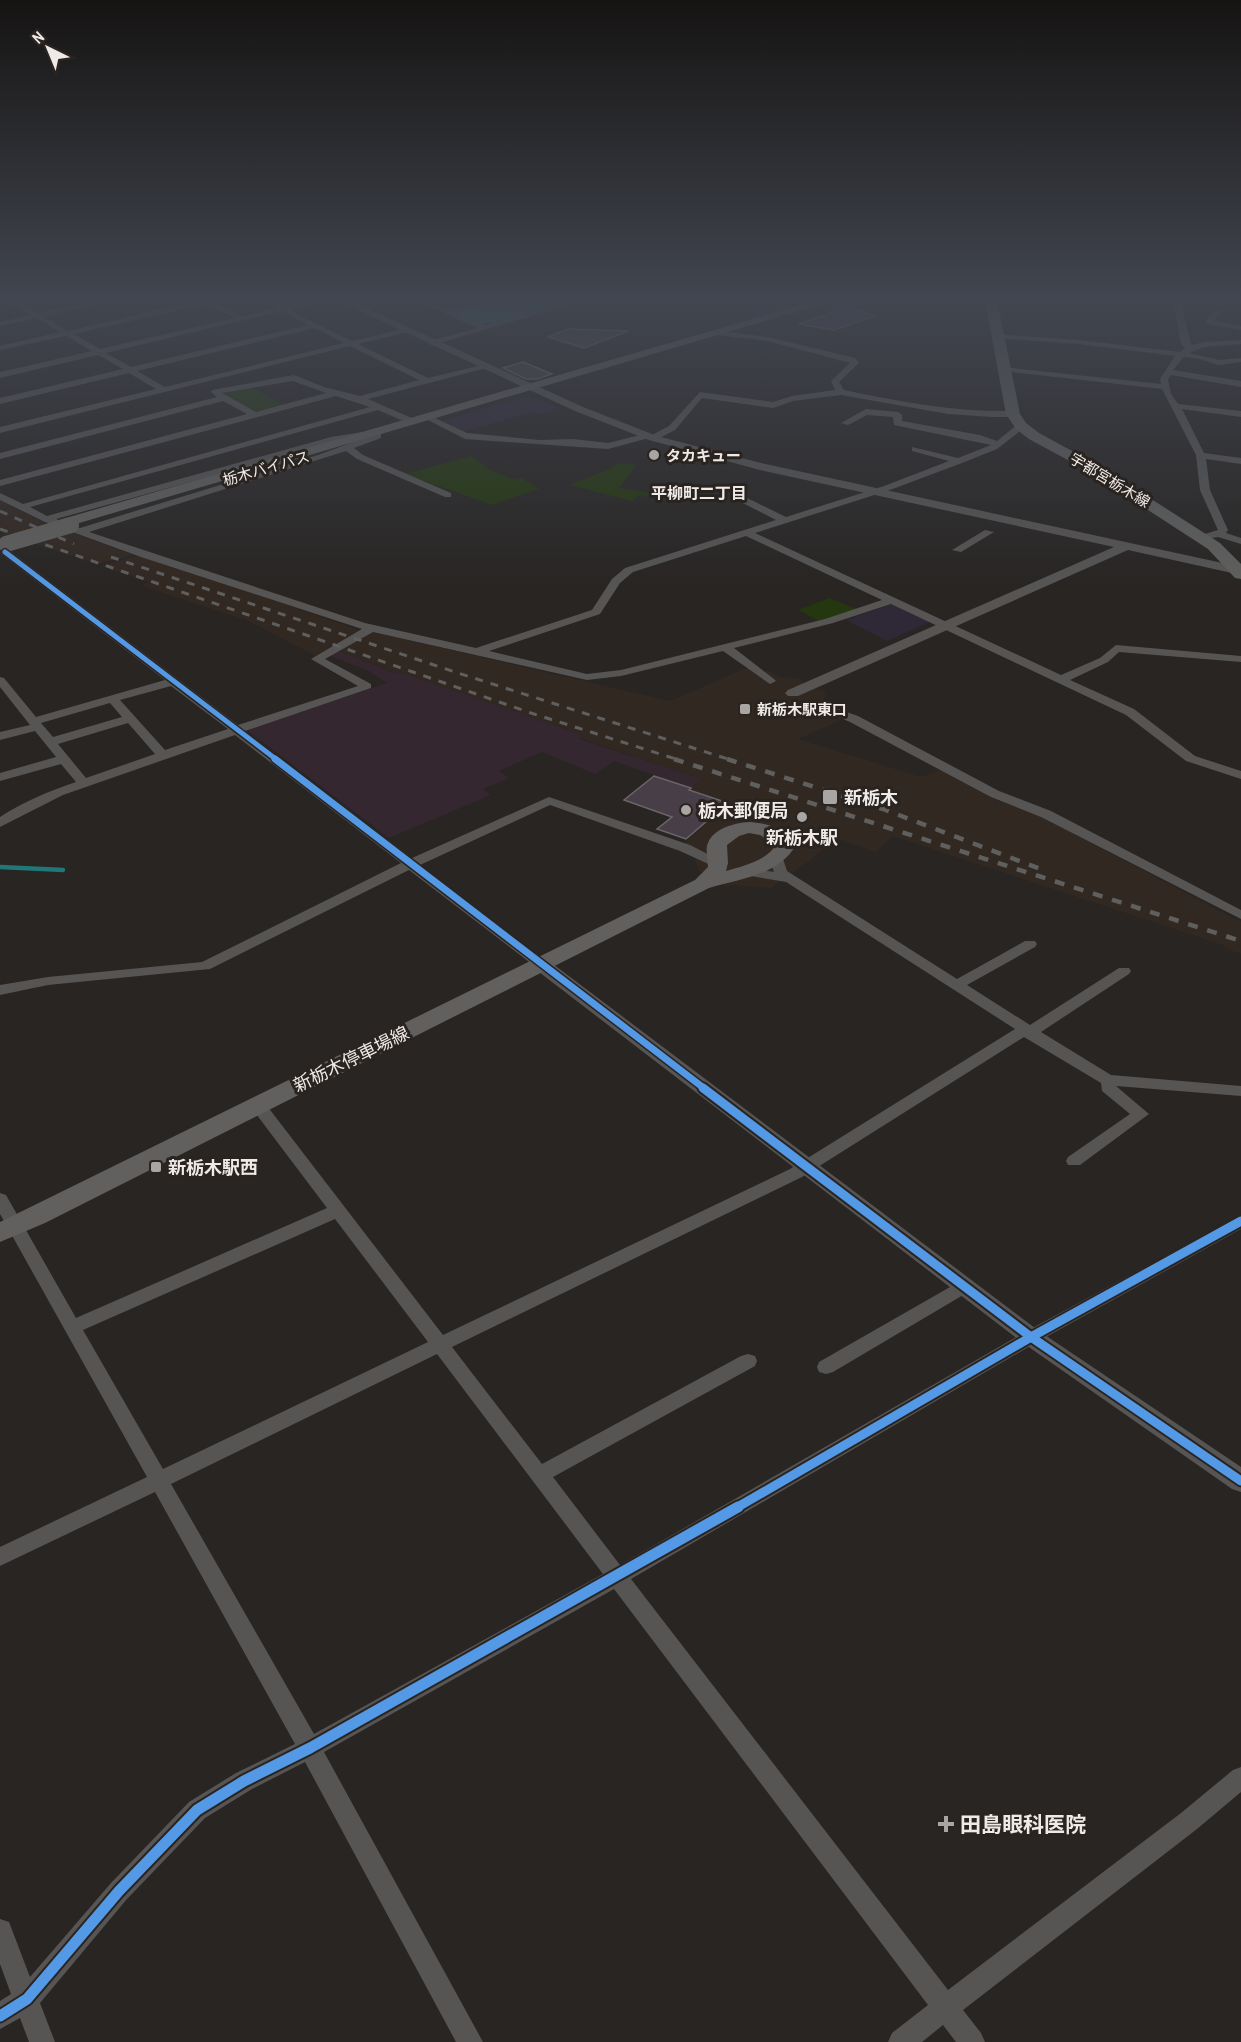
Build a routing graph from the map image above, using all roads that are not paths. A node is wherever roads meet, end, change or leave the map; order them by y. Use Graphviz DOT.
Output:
graph roads {
  1 [pos="24,395"];
  2 [pos="142,395"];
  3 [pos="220,395"];
  4 [pos="328,395"];
  5 [pos="345,395"];
  6 [pos="374,395"];
  7 [pos="498,395"];
  8 [pos="516,395"];
  9 [pos="550,395"];
  10 [pos="699,395"];
  11 [pos="709,395"];
  12 [pos="818,395"];
  13 [pos="861,395"];
  14 [pos="1011,395"];
  15 [pos="1169,395"];
  16 [pos="225,398"];
  17 [pos="360,399"];
  18 [pos="0,401"];
  19 [pos="379,406"];
  20 [pos="1175,406"];
  21 [pos="1241,414"];
  22 [pos="257,416"];
  23 [pos="432,420"];
  24 [pos="1017,420"];
  25 [pos="411,421"];
  26 [pos="845,423"];
  27 [pos="0,430"];
  28 [pos="371,435"];
  29 [pos="650,437"];
  30 [pos="182,442"];
  31 [pos="998,444"];
  32 [pos="348,448"];
  33 [pos="915,449"];
  34 [pos="1201,455"];
  35 [pos="0,456"];
  36 [pos="205,456"];
  37 [pos="959,461"];
  38 [pos="1241,461"];
  39 [pos="227,469"];
  40 [pos="0,483"];
  41 [pos="876,492"];
  42 [pos="448,495"];
  43 [pos="0,496"];
  44 [pos="738,497"];
  45 [pos="21,507"];
  46 [pos="46,519"];
  47 [pos="784,520"];
  48 [pos="72,526"];
  49 [pos="989,532"];
  50 [pos="747,533"];
  51 [pos="1219,534"];
  52 [pos="1200,537"];
  53 [pos="1241,541"];
  54 [pos="2,546"];
  55 [pos="1125,547"];
  56 [pos="957,550"];
  57 [pos="1240,572"];
  58 [pos="891,601"];
  59 [pos="945,626"];
  60 [pos="370,629"];
  61 [pos="724,646"];
  62 [pos="476,652"];
  63 [pos="1241,659"];
  64 [pos="0,680"];
  65 [pos="1060,680"];
  66 [pos="175,681"];
  67 [pos="770,681"];
  68 [pos="4,692"];
  69 [pos="792,693"];
  70 [pos="113,699"];
  71 [pos="807,709"];
  72 [pos="130,718"];
  73 [pos="35,724"];
  74 [pos="237,729"];
  75 [pos="0,736"];
  76 [pos="50,742"];
  77 [pos="163,755"];
  78 [pos="64,759"];
  79 [pos="1241,775"];
  80 [pos="0,777"];
  81 [pos="84,784"];
  82 [pos="0,823"];
  83 [pos="718,854"];
  84 [pos="776,859"];
  85 [pos="410,864"];
  86 [pos="745,871"];
  87 [pos="790,879"];
  88 [pos="702,884"];
  89 [pos="1241,915"];
  90 [pos="1030,944"];
  91 [pos="542,965"];
  92 [pos="1124,971"];
  93 [pos="955,986"];
  94 [pos="0,990"];
  95 [pos="1027,1032"];
  96 [pos="1109,1080"];
  97 [pos="1241,1091"];
  98 [pos="258,1106"];
  99 [pos="1074,1161"];
  100 [pos="808,1167"];
  101 [pos="0,1199"];
  102 [pos="339,1210"];
  103 [pos="1241,1221"];
  104 [pos="8,1230"];
  105 [pos="964,1286"];
  106 [pos="73,1327"];
  107 [pos="1031,1337"];
  108 [pos="442,1346"];
  109 [pos="748,1361"];
  110 [pos="826,1367"];
  111 [pos="541,1474"];
  112 [pos="159,1481"];
  113 [pos="1241,1481"];
  114 [pos="0,1557"];
  115 [pos="619,1576"];
  116 [pos="310,1748"];
  117 [pos="1241,1778"];
  118 [pos="0,1930"];
  119 [pos="27,1999"];
  120 [pos="946,2008"];
  121 [pos="0,2016"];
  122 [pos="42,2042"];
  123 [pos="470,2042"];
  124 [pos="901,2042"];
  125 [pos="972,2042"];
  1 -- 18 [label="street"];
  2 -- 27 [label="street"];
  3 -- 16 [label="street"];
  4 -- 22 [label="street"];
  5 -- 17 [label="street"];
  6 -- 17 [label="street"];
  7 -- 25 [label="main road, 栃木バイパス"];
  8 -- 23 [label="main road, 栃木バイパス"];
  9 -- 29 [label="street"];
  10 -- 29 [label="street"];
  11 -- 12 [label="street"];
  13 -- 24 [label="street"];
  14 -- 24 [label="main road"];
  15 -- 20 [label="street"];
  16 -- 22 [label="street"];
  16 -- 35 [label="street"];
  17 -- 19 [label="street"];
  19 -- 25 [label="street"];
  19 -- 36 [label="street"];
  20 -- 21 [label="street"];
  20 -- 34 [label="street"];
  22 -- 30 [label="street"];
  23 -- 28 [label="main road, 栃木バイパス"];
  23 -- 29 [label="street"];
  24 -- 31 [label="street"];
  24 -- 52 [label="main road, 宇都宮栃木線"];
  25 -- 28 [label="main road, 栃木バイパス"];
  26 -- 31 [label="street"];
  28 -- 32 [label="street"];
  28 -- 39 [label="street"];
  28 -- 48 [label="main road, 栃木バイパス"];
  29 -- 41 [label="street"];
  30 -- 36 [label="street"];
  30 -- 40 [label="street"];
  31 -- 37 [label="street"];
  32 -- 42 [label="street"];
  32 -- 48 [label="street"];
  33 -- 37 [label="street"];
  34 -- 38 [label="street"];
  34 -- 51 [label="street"];
  36 -- 39 [label="street"];
  36 -- 45 [label="street"];
  37 -- 41 [label="street"];
  39 -- 46 [label="street"];
  41 -- 47 [label="street"];
  41 -- 55 [label="street"];
  43 -- 45 [label="street"];
  44 -- 47 [label="street"];
  45 -- 46 [label="street"];
  46 -- 48 [label="street"];
  47 -- 50 [label="street"];
  48 -- 54 [label="main road, 栃木バイパス, bridge"];
  48 -- 60 [label="street"];
  49 -- 56 [label="street"];
  50 -- 58 [label="street"];
  50 -- 62 [label="street"];
  51 -- 52 [label="street"];
  51 -- 53 [label="street"];
  52 -- 57 [label="main road, 宇都宮栃木線"];
  54 -- 66 [label="street"];
  55 -- 57 [label="street"];
  55 -- 59 [label="street"];
  58 -- 59 [label="street"];
  58 -- 61 [label="street"];
  59 -- 65 [label="street"];
  59 -- 69 [label="street"];
  60 -- 62 [label="street"];
  60 -- 74 [label="street"];
  61 -- 62 [label="street"];
  61 -- 67 [label="street"];
  63 -- 65 [label="street"];
  64 -- 68 [label="street"];
  65 -- 79 [label="street"];
  66 -- 70 [label="street"];
  66 -- 74 [label="street"];
  68 -- 73 [label="street"];
  70 -- 72 [label="street"];
  70 -- 73 [label="street"];
  71 -- 89 [label="street"];
  72 -- 76 [label="street"];
  72 -- 77 [label="street"];
  73 -- 75 [label="street"];
  73 -- 76 [label="street"];
  74 -- 77 [label="street"];
  74 -- 85 [label="street"];
  76 -- 78 [label="street"];
  77 -- 81 [label="street"];
  78 -- 80 [label="street"];
  78 -- 81 [label="street"];
  81 -- 82 [label="street"];
  83 -- 84 [label="main road"];
  83 -- 85 [label="street"];
  83 -- 88 [label="main road"];
  84 -- 86 [label="main road"];
  84 -- 87 [label="street"];
  85 -- 91 [label="street"];
  85 -- 94 [label="street"];
  86 -- 87 [label="street"];
  86 -- 88 [label="main road"];
  87 -- 93 [label="street"];
  88 -- 91 [label="main road, 新栃木停車場線"];
  90 -- 93 [label="street"];
  91 -- 98 [label="main road, 新栃木停車場線"];
  91 -- 100 [label="street"];
  92 -- 95 [label="street"];
  93 -- 95 [label="street"];
  95 -- 96 [label="street"];
  95 -- 100 [label="street"];
  96 -- 97 [label="street"];
  96 -- 99 [label="street"];
  98 -- 102 [label="street"];
  98 -- 104 [label="main road, 新栃木停車場線"];
  100 -- 105 [label="street"];
  100 -- 108 [label="street"];
  101 -- 104 [label="street"];
  102 -- 106 [label="street"];
  102 -- 108 [label="street"];
  103 -- 107 [label="street"];
  104 -- 106 [label="street"];
  105 -- 107 [label="street"];
  105 -- 110 [label="street"];
  106 -- 112 [label="street"];
  107 -- 113 [label="street"];
  107 -- 115 [label="street"];
  108 -- 111 [label="street"];
  108 -- 112 [label="street"];
  109 -- 111 [label="street"];
  111 -- 115 [label="street"];
  112 -- 114 [label="street"];
  112 -- 116 [label="street"];
  115 -- 116 [label="street"];
  115 -- 120 [label="street"];
  116 -- 119 [label="street"];
  116 -- 123 [label="street"];
  117 -- 120 [label="street"];
  118 -- 119 [label="street"];
  119 -- 121 [label="street"];
  119 -- 122 [label="street"];
  120 -- 124 [label="street"];
  120 -- 125 [label="street"];
}
